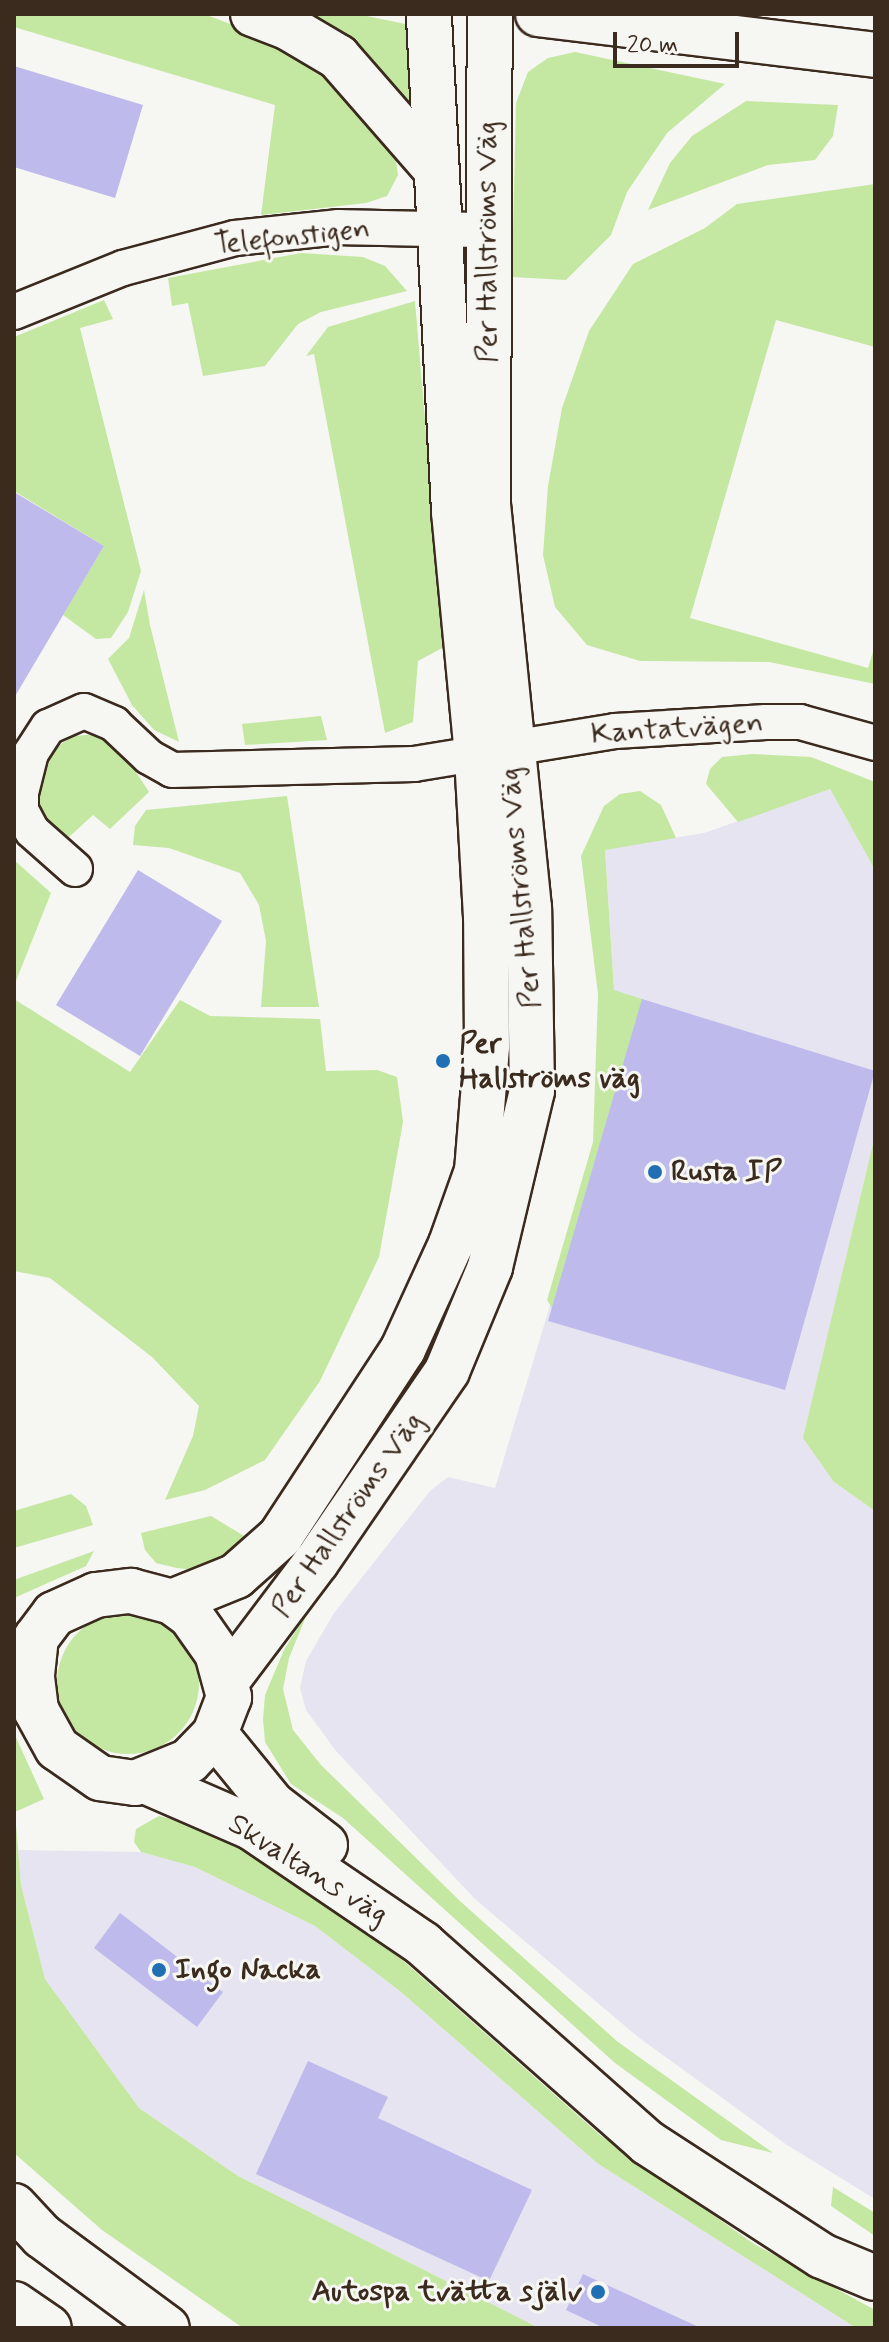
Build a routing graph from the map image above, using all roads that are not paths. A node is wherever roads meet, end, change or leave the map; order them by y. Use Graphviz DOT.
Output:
graph roads {
  1 [pos="253,14"];
  2 [pos="429,14"];
  3 [pos="490,14"];
  4 [pos="538,14"];
  5 [pos="875,55"];
  6 [pos="434,167"];
  7 [pos="439,228"];
  8 [pos="486,230"];
  9 [pos="14,312"];
  10 [pos="875,743"];
  11 [pos="493,753"];
  12 [pos="75,869"];
  13 [pos="172,1602"];
  14 [pos="34,1618"];
  15 [pos="228,1679"];
  16 [pos="25,1704"];
  17 [pos="215,1734"];
  18 [pos="145,1781"];
  19 [pos="423,1944"];
  20 [pos="609,2104"];
  21 [pos="14,2206"];
  22 [pos="875,2261"];
  23 [pos="875,2278"];
  24 [pos="14,2304"];
  25 [pos="49,2328"];
  26 [pos="167,2328"];
  1 -- 6 [label="main road"];
  2 -- 6 [label="main road, Per Hallströms Väg"];
  3 -- 8 [label="main road, Per Hallströms Väg"];
  4 -- 5 [label="main road"];
  6 -- 7 [label="main road, Per Hallströms Väg"];
  7 -- 8 [label="street, Telefonstigen"];
  7 -- 9 [label="street, Telefonstigen"];
  7 -- 11 [label="main road, Per Hallströms Väg"];
  8 -- 11 [label="main road, Per Hallströms Väg"];
  10 -- 11 [label="street, Kantatvägen"];
  11 -- 12 [label="street, Per Hallströms Väg"];
  11 -- 13 [label="main road, Per Hallströms Väg"];
  11 -- 15 [label="main road, Per Hallströms Väg"];
  13 -- 14 [label="main road, Skvaltans väg"];
  13 -- 15 [label="main road, Skvaltans väg"];
  14 -- 16 [label="main road, Skvaltans väg"];
  15 -- 17 [label="main road, Skvaltans väg"];
  16 -- 18 [label="main road, Skvaltans väg"];
  17 -- 18 [label="main road, Skvaltans väg"];
  17 -- 19 [label="main road, Skvaltans väg"];
  18 -- 19 [label="main road, Skvaltans väg"];
  19 -- 20 [label="main road, Skvaltans väg"];
  20 -- 22 [label="main road, Skvaltans väg"];
  20 -- 23 [label="main road, Skvaltans väg"];
  21 -- 26 [label="main road"];
  24 -- 25 [label="main road"];
}
